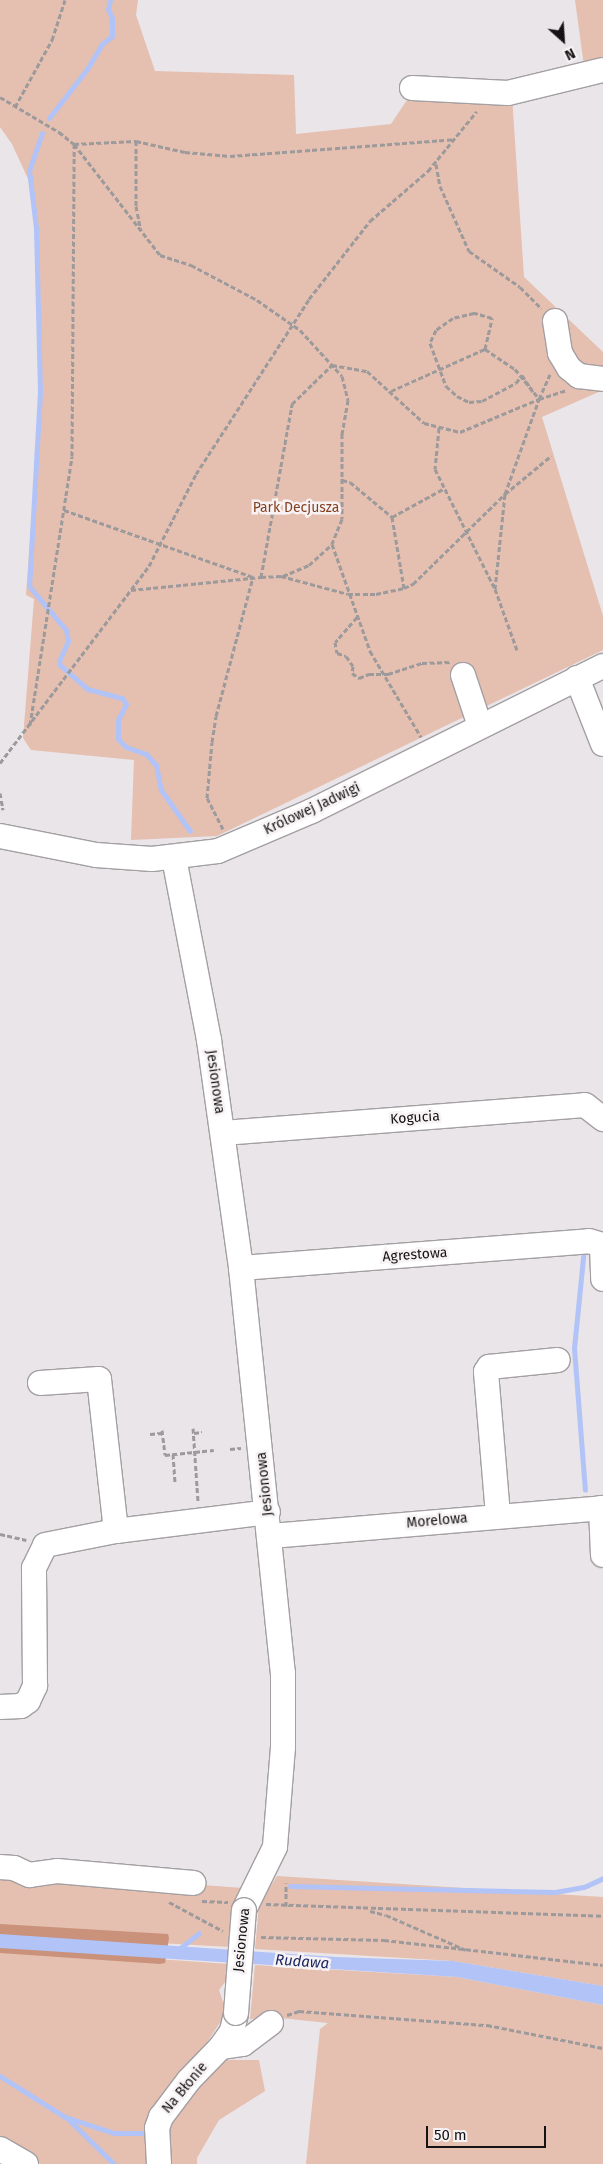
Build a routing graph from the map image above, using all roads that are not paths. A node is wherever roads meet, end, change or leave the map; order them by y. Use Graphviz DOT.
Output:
graph roads {
  1 [pos="603,70"];
  2 [pos="412,88"];
  3 [pos="555,321"];
  4 [pos="600,379"];
  5 [pos="603,666"];
  6 [pos="463,675"];
  7 [pos="577,678"];
  8 [pos="480,726"];
  9 [pos="603,744"];
  10 [pos="0,836"];
  11 [pos="174,858"];
  12 [pos="601,1119"];
  13 [pos="222,1133"];
  14 [pos="241,1268"];
  15 [pos="603,1280"];
  16 [pos="558,1360"];
  17 [pos="40,1383"];
  18 [pos="602,1508"];
  19 [pos="268,1512"];
  20 [pos="498,1515"];
  21 [pos="116,1531"];
  22 [pos="271,1536"];
  23 [pos="603,1555"];
  24 [pos="0,1707"];
  25 [pos="0,1867"];
  26 [pos="193,1883"];
  27 [pos="278,2019"];
  28 [pos="221,2047"];
  29 [pos="0,2149"];
  30 [pos="26,2164"];
  31 [pos="159,2164"];
  1 -- 2 [label="street"];
  3 -- 4 [label="street"];
  5 -- 7 [label="street, Królowej Jadwigi"];
  6 -- 8 [label="street"];
  7 -- 8 [label="street, Królowej Jadwigi"];
  7 -- 9 [label="street"];
  8 -- 11 [label="street, Królowej Jadwigi"];
  10 -- 11 [label="street, Królowej Jadwigi"];
  11 -- 13 [label="street, Jesionowa"];
  12 -- 13 [label="street, Kogucia"];
  13 -- 14 [label="street, Jesionowa"];
  14 -- 15 [label="street, Agrestowa"];
  14 -- 19 [label="street, Jesionowa"];
  16 -- 20 [label="street"];
  17 -- 21 [label="street"];
  18 -- 20 [label="street, Morelowa"];
  18 -- 23 [label="street"];
  19 -- 21 [label="street"];
  19 -- 22 [label="street, Jesionowa"];
  20 -- 22 [label="street, Morelowa"];
  21 -- 24 [label="street"];
  22 -- 28 [label="street, Jesionowa, bridge"];
  25 -- 26 [label="street"];
  27 -- 28 [label="street"];
  28 -- 31 [label="street, Na Błonie"];
  29 -- 30 [label="street"];
}
